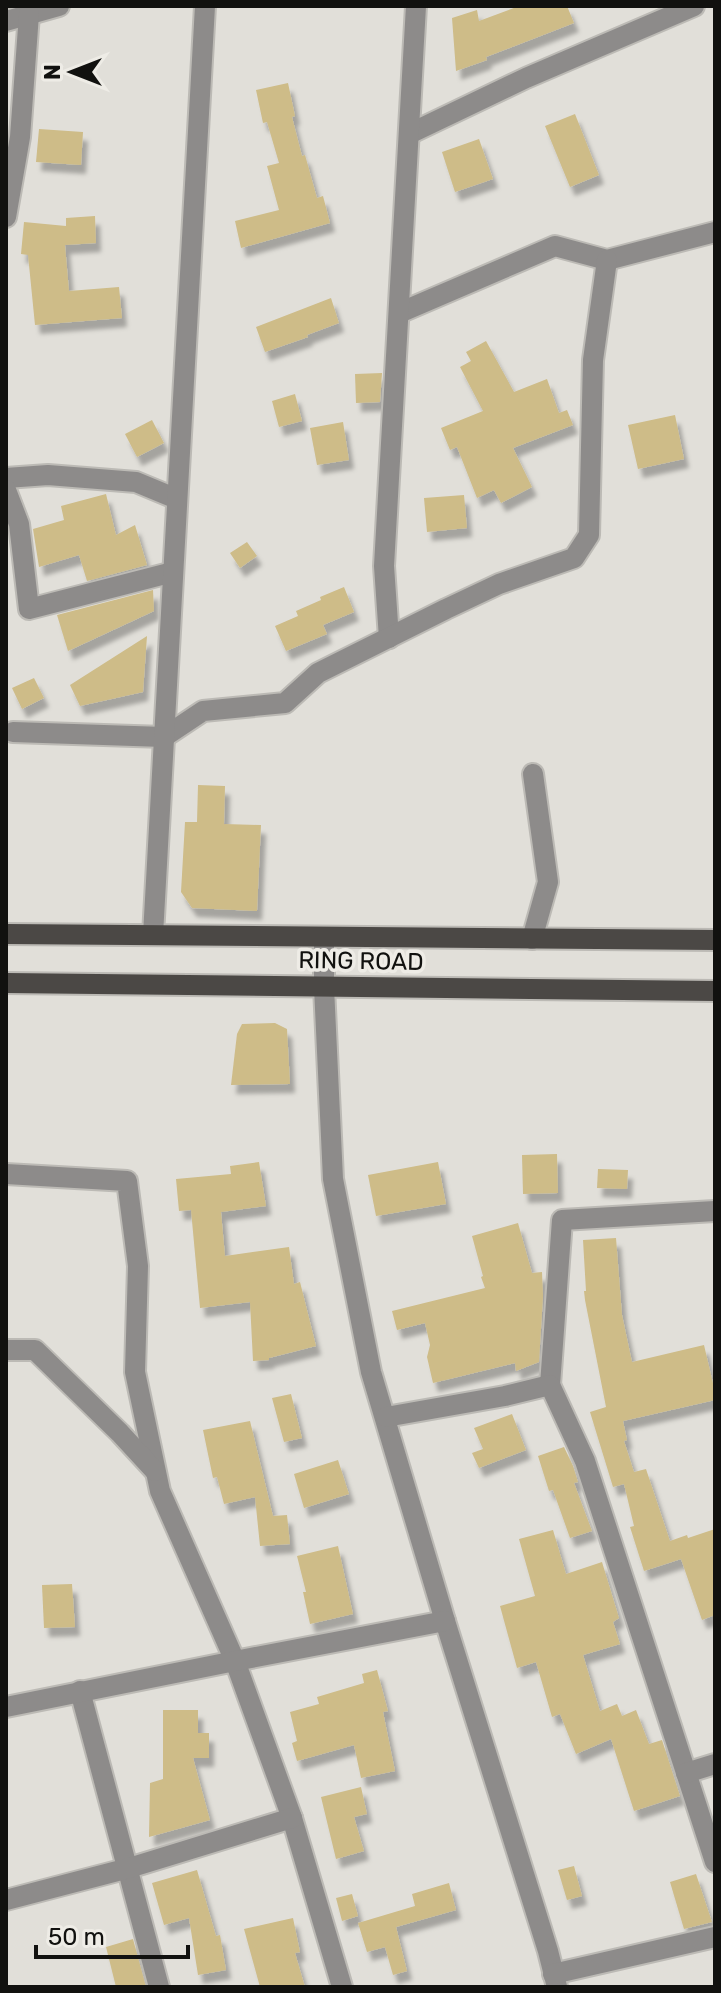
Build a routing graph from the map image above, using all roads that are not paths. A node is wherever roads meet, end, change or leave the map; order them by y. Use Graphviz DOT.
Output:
graph roads {
  1 [pos="59,6"];
  2 [pos="205,6"];
  3 [pos="416,6"];
  4 [pos="694,6"];
  5 [pos="29,14"];
  6 [pos="6,21"];
  7 [pos="409,134"];
  8 [pos="6,217"];
  9 [pos="715,232"];
  10 [pos="607,260"];
  11 [pos="399,313"];
  12 [pos="6,478"];
  13 [pos="6,490"];
  14 [pos="177,499"];
  15 [pos="173,572"];
  16 [pos="389,638"];
  17 [pos="13,732"];
  18 [pos="164,737"];
  19 [pos="533,774"];
  20 [pos="6,934"];
  21 [pos="153,935"];
  22 [pos="324,937"];
  23 [pos="532,939"];
  24 [pos="715,940"];
  25 [pos="6,983"];
  26 [pos="324,987"];
  27 [pos="715,991"];
  28 [pos="6,1174"];
  29 [pos="715,1211"];
  30 [pos="6,1350"];
  31 [pos="550,1385"];
  32 [pos="386,1417"];
  33 [pos="156,1472"];
  34 [pos="445,1621"];
  35 [pos="235,1661"];
  36 [pos="80,1691"];
  37 [pos="6,1707"];
  38 [pos="715,1764"];
  39 [pos="686,1773"];
  40 [pos="292,1818"];
  41 [pos="715,1862"];
  42 [pos="129,1868"];
  43 [pos="6,1900"];
  44 [pos="715,1937"];
  45 [pos="555,1981"];
  46 [pos="159,1987"];
  47 [pos="342,1987"];
  1 -- 5 [label="street"];
  2 -- 14 [label="street"];
  3 -- 7 [label="street"];
  4 -- 7 [label="street"];
  5 -- 6 [label="street"];
  5 -- 8 [label="street"];
  7 -- 11 [label="street"];
  9 -- 10 [label="street"];
  10 -- 11 [label="street"];
  10 -- 16 [label="street"];
  11 -- 16 [label="street"];
  12 -- 14 [label="street"];
  13 -- 15 [label="street"];
  14 -- 15 [label="street"];
  15 -- 18 [label="street"];
  16 -- 18 [label="street"];
  17 -- 18 [label="street"];
  18 -- 21 [label="street"];
  19 -- 23 [label="street"];
  20 -- 21 [label="main road, RING ROAD"];
  21 -- 22 [label="main road, RING ROAD"];
  22 -- 23 [label="main road, RING ROAD"];
  22 -- 26 [label="street"];
  23 -- 24 [label="main road, RING ROAD"];
  25 -- 26 [label="main road, RING ROAD"];
  26 -- 27 [label="main road, RING ROAD"];
  26 -- 32 [label="street"];
  28 -- 33 [label="street"];
  29 -- 31 [label="street"];
  30 -- 33 [label="street"];
  31 -- 32 [label="street"];
  31 -- 39 [label="street"];
  32 -- 34 [label="street"];
  33 -- 35 [label="street"];
  34 -- 35 [label="street"];
  34 -- 45 [label="street"];
  35 -- 36 [label="street"];
  35 -- 40 [label="street"];
  36 -- 37 [label="street"];
  36 -- 42 [label="street"];
  38 -- 39 [label="street"];
  39 -- 41 [label="street"];
  40 -- 42 [label="street"];
  40 -- 47 [label="street"];
  42 -- 43 [label="street"];
  42 -- 46 [label="street"];
  44 -- 45 [label="street"];
}
